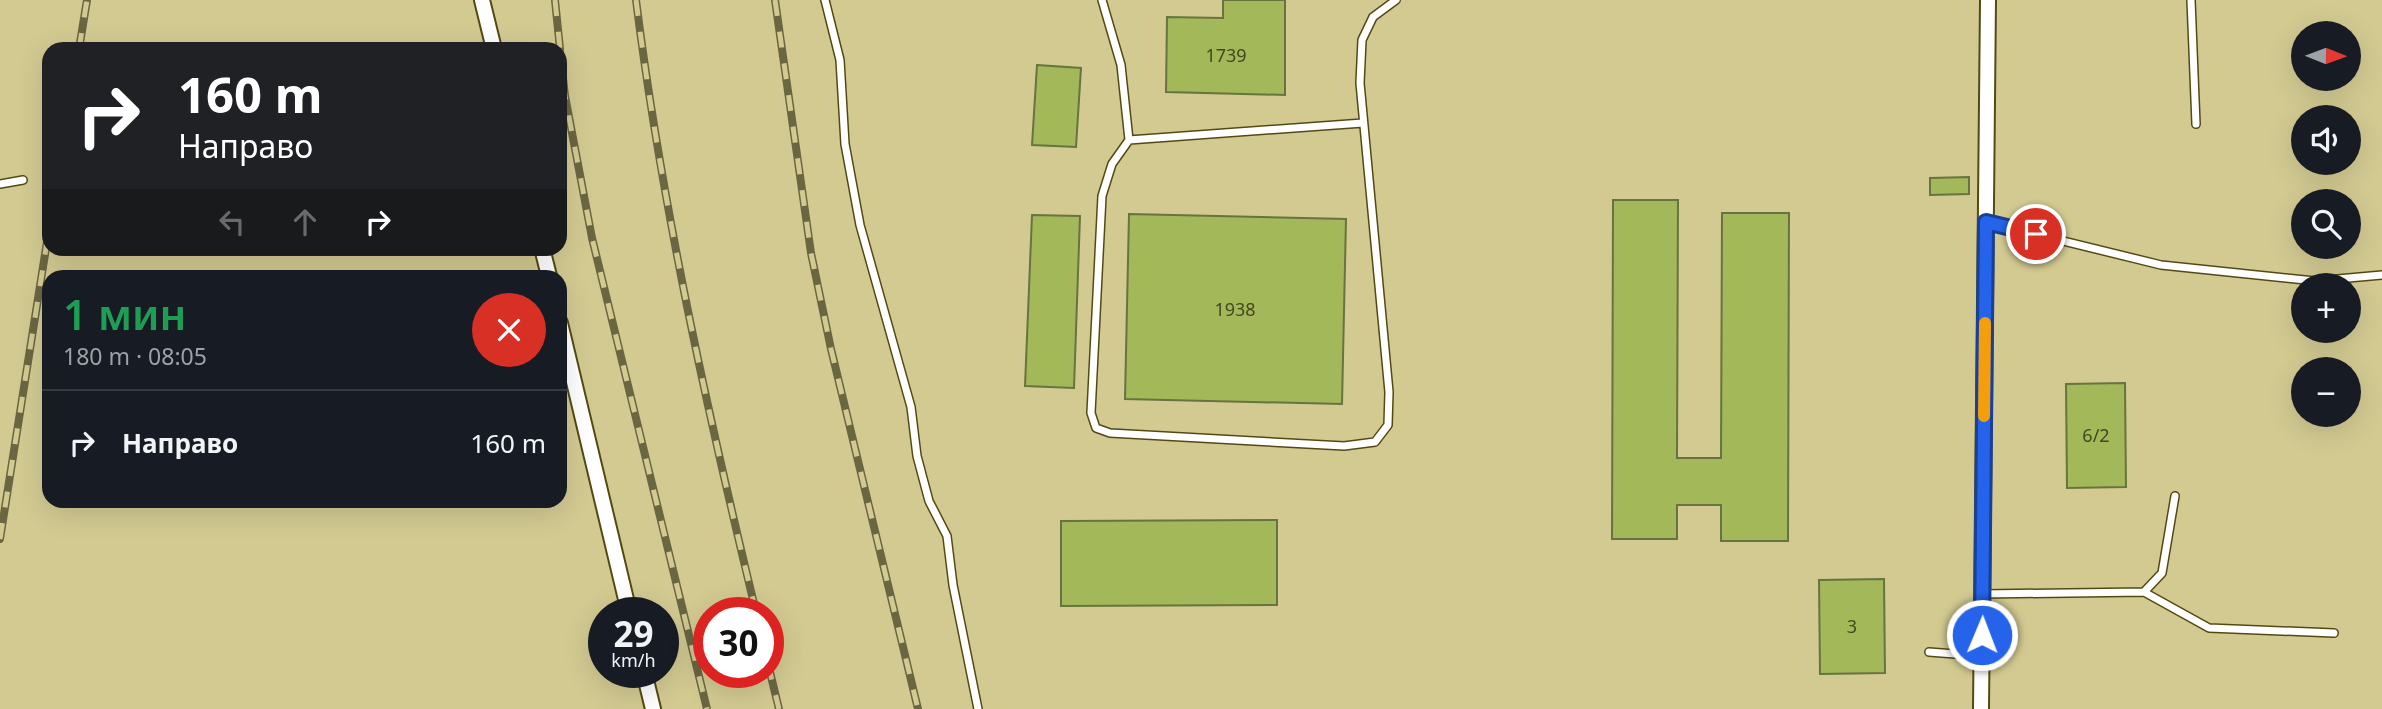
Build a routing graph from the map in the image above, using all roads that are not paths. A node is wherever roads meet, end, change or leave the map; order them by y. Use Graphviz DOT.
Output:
graph roads {
  1 [pos="482,0"];
  2 [pos="825,0"];
  3 [pos="1102,0"];
  4 [pos="1396,0"];
  5 [pos="1988,0"];
  6 [pos="2191,0"];
  7 [pos="492,42"];
  8 [pos="1363,124"];
  9 [pos="2196,124"];
  10 [pos="1129,140"];
  11 [pos="23,180"];
  12 [pos="0,184"];
  13 [pos="1986,222"];
  14 [pos="2382,275"];
  15 [pos="567,352"];
  16 [pos="2175,496"];
  17 [pos="2144,592"];
  18 [pos="1983,594"];
  19 [pos="625,597"];
  20 [pos="2334,633"];
  21 [pos="1929,652"];
  22 [pos="1982,656"];
  23 [pos="648,688"];
  24 [pos="653,709"];
  25 [pos="978,709"];
  26 [pos="1981,709"];
  1 -- 7 [label="street"];
  2 -- 25 [label="lane"];
  3 -- 10 [label="lane"];
  4 -- 8 [label="lane"];
  5 -- 13 [label="street"];
  6 -- 9 [label="lane"];
  8 -- 10 [label="lane"];
  8 -- 10 [label="lane"];
  11 -- 12 [label="lane"];
  13 -- 14 [label="lane"];
  13 -- 18 [label="street"];
  15 -- 19 [label="street"];
  16 -- 17 [label="lane"];
  17 -- 18 [label="lane"];
  17 -- 20 [label="lane"];
  18 -- 22 [label="street"];
  21 -- 22 [label="lane"];
  22 -- 26 [label="street"];
  23 -- 24 [label="street"];
}
